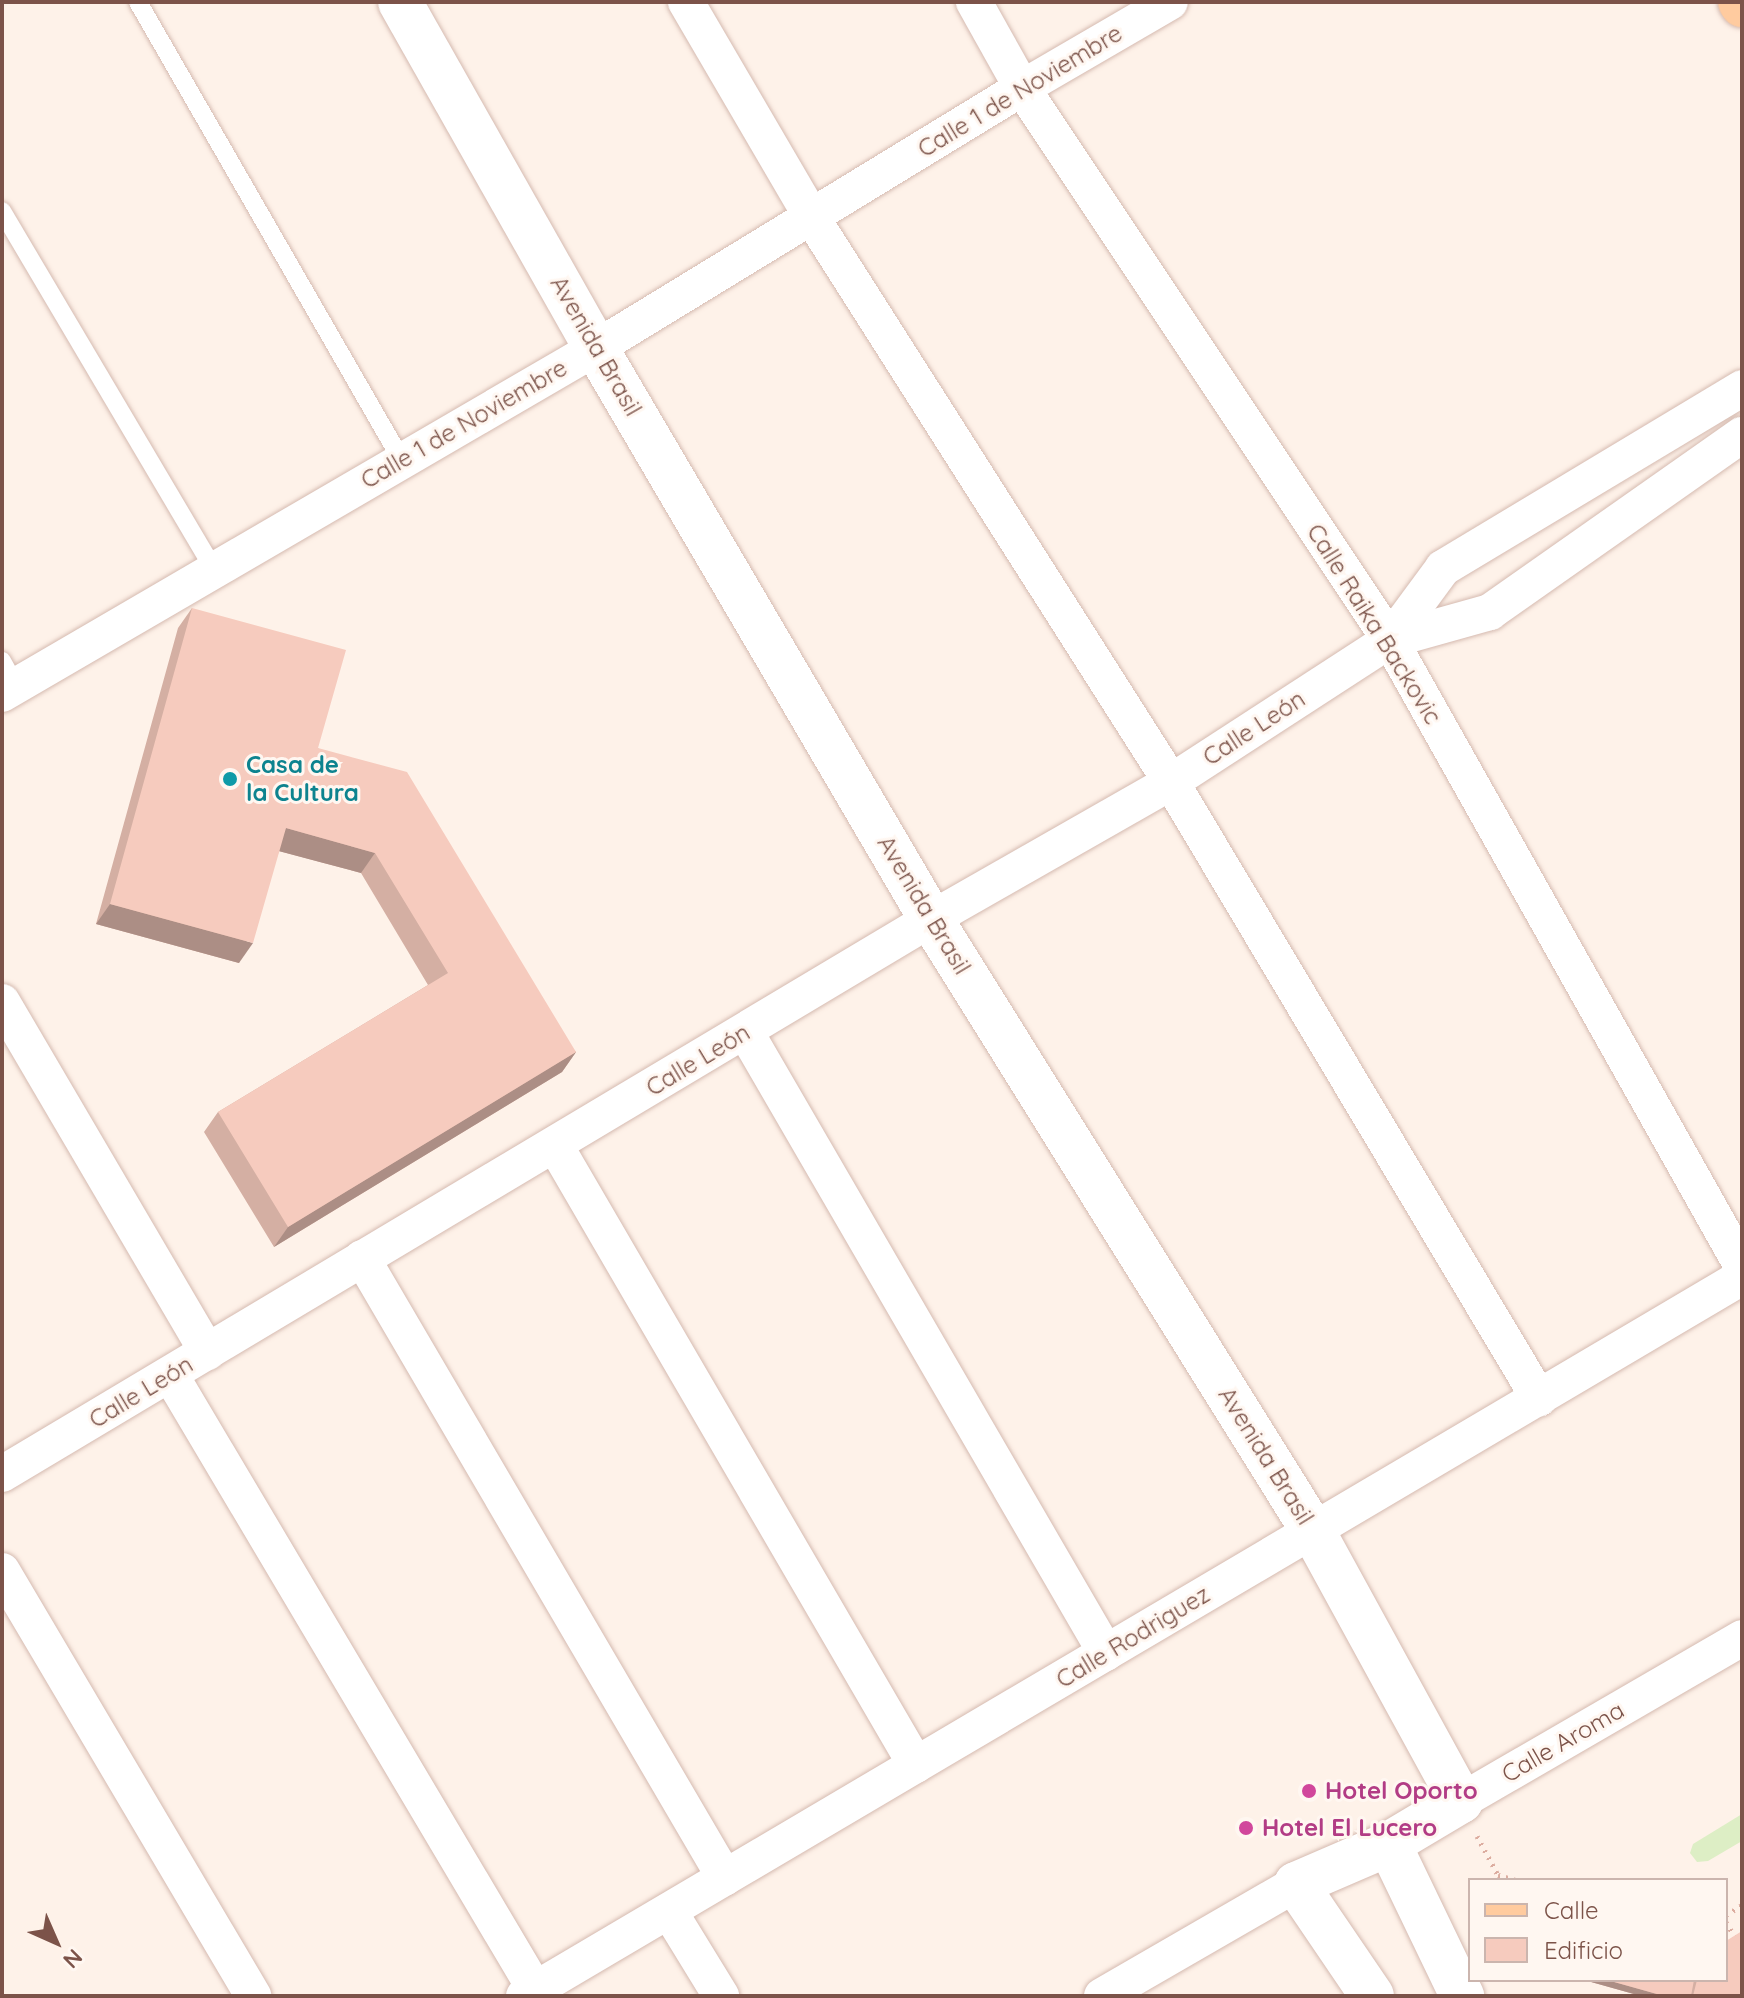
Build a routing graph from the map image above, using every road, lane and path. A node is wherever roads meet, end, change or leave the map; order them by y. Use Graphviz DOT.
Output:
graph roads {
  1 [pos="138,2"];
  2 [pos="400,2"];
  3 [pos="686,2"];
  4 [pos="974,2"];
  5 [pos="1170,2"];
  6 [pos="1022,88"];
  7 [pos="2,211"];
  8 [pos="812,218"];
  9 [pos="596,348"];
  10 [pos="1742,388"];
  11 [pos="1742,435"];
  12 [pos="401,459"];
  13 [pos="214,570"];
  14 [pos="1390,640"];
  15 [pos="7,680"];
  16 [pos="1171,782"];
  17 [pos="931,919"];
  18 [pos="2,1002"];
  19 [pos="745,1031"];
  20 [pos="556,1147"];
  21 [pos="362,1258"];
  22 [pos="1742,1266"];
  23 [pos="1742,1277"];
  24 [pos="207,1352"];
  25 [pos="171,1376"];
  26 [pos="1539,1398"];
  27 [pos="2,1474"];
  28 [pos="1313,1531"];
  29 [pos="2,1571"];
  30 [pos="1742,1638"];
  31 [pos="1106,1653"];
  32 [pos="916,1765"];
  33 [pos="1461,1801"];
  34 [pos="1389,1844"];
  35 [pos="725,1878"];
  36 [pos="1509,1878"];
  37 [pos="1296,1884"];
  38 [pos="669,1911"];
  39 [pos="1728,1925"];
  40 [pos="1737,1940"];
  41 [pos="530,1993"];
  42 [pos="1462,1994"];
  43 [pos="253,1996"];
  44 [pos="721,1996"];
  45 [pos="1102,1996"];
  46 [pos="1372,1996"];
  1 -- 12 [label="lane"];
  2 -- 9 [label="main road, Avenida Brasil"];
  3 -- 8 [label="street"];
  4 -- 6 [label="street, Calle Raika Backovic"];
  5 -- 6 [label="street, Calle 1 de Noviembre"];
  6 -- 8 [label="street, Calle 1 de Noviembre"];
  6 -- 14 [label="street, Calle Raika Backovic"];
  7 -- 13 [label="lane"];
  8 -- 9 [label="street, Calle 1 de Noviembre"];
  8 -- 16 [label="street"];
  9 -- 12 [label="street, Calle 1 de Noviembre"];
  9 -- 17 [label="main road, Avenida Brasil"];
  10 -- 14 [label="street, Calle León"];
  11 -- 14 [label="street, Calle León"];
  12 -- 13 [label="street, Calle 1 de Noviembre"];
  13 -- 15 [label="street, Calle 1 de Noviembre"];
  14 -- 16 [label="street, Calle León"];
  14 -- 22 [label="street, Calle Raika Backovic"];
  16 -- 17 [label="street, Calle León"];
  16 -- 26 [label="street"];
  17 -- 19 [label="street, Calle León"];
  17 -- 28 [label="main road, Avenida Brasil"];
  18 -- 24 [label="street"];
  19 -- 20 [label="street, Calle León"];
  19 -- 31 [label="street"];
  20 -- 21 [label="street, Calle León"];
  20 -- 32 [label="street"];
  21 -- 24 [label="street, Calle León"];
  21 -- 35 [label="street"];
  23 -- 26 [label="street, Calle Rodriguez"];
  24 -- 25 [label="street, Calle León"];
  25 -- 27 [label="street, Calle León"];
  25 -- 41 [label="street"];
  26 -- 28 [label="street, Calle Rodriguez"];
  28 -- 31 [label="street, Calle Rodriguez"];
  28 -- 33 [label="main road, Avenida Brasil"];
  29 -- 43 [label="street"];
  30 -- 33 [label="street, Calle Aroma"];
  31 -- 32 [label="street, Calle Rodriguez"];
  32 -- 35 [label="street, Calle Rodriguez"];
  33 -- 34 [label="main road, Calle Aroma"];
  33 -- 36 [label="path"];
  34 -- 37 [label="main road, Calle Aroma"];
  34 -- 42 [label="main road"];
  35 -- 38 [label="street, Calle Rodriguez"];
  37 -- 45 [label="street"];
  37 -- 46 [label="main road"];
  38 -- 41 [label="street, Calle Rodriguez"];
  38 -- 44 [label="street"];
  39 -- 40 [label="path"];
}
